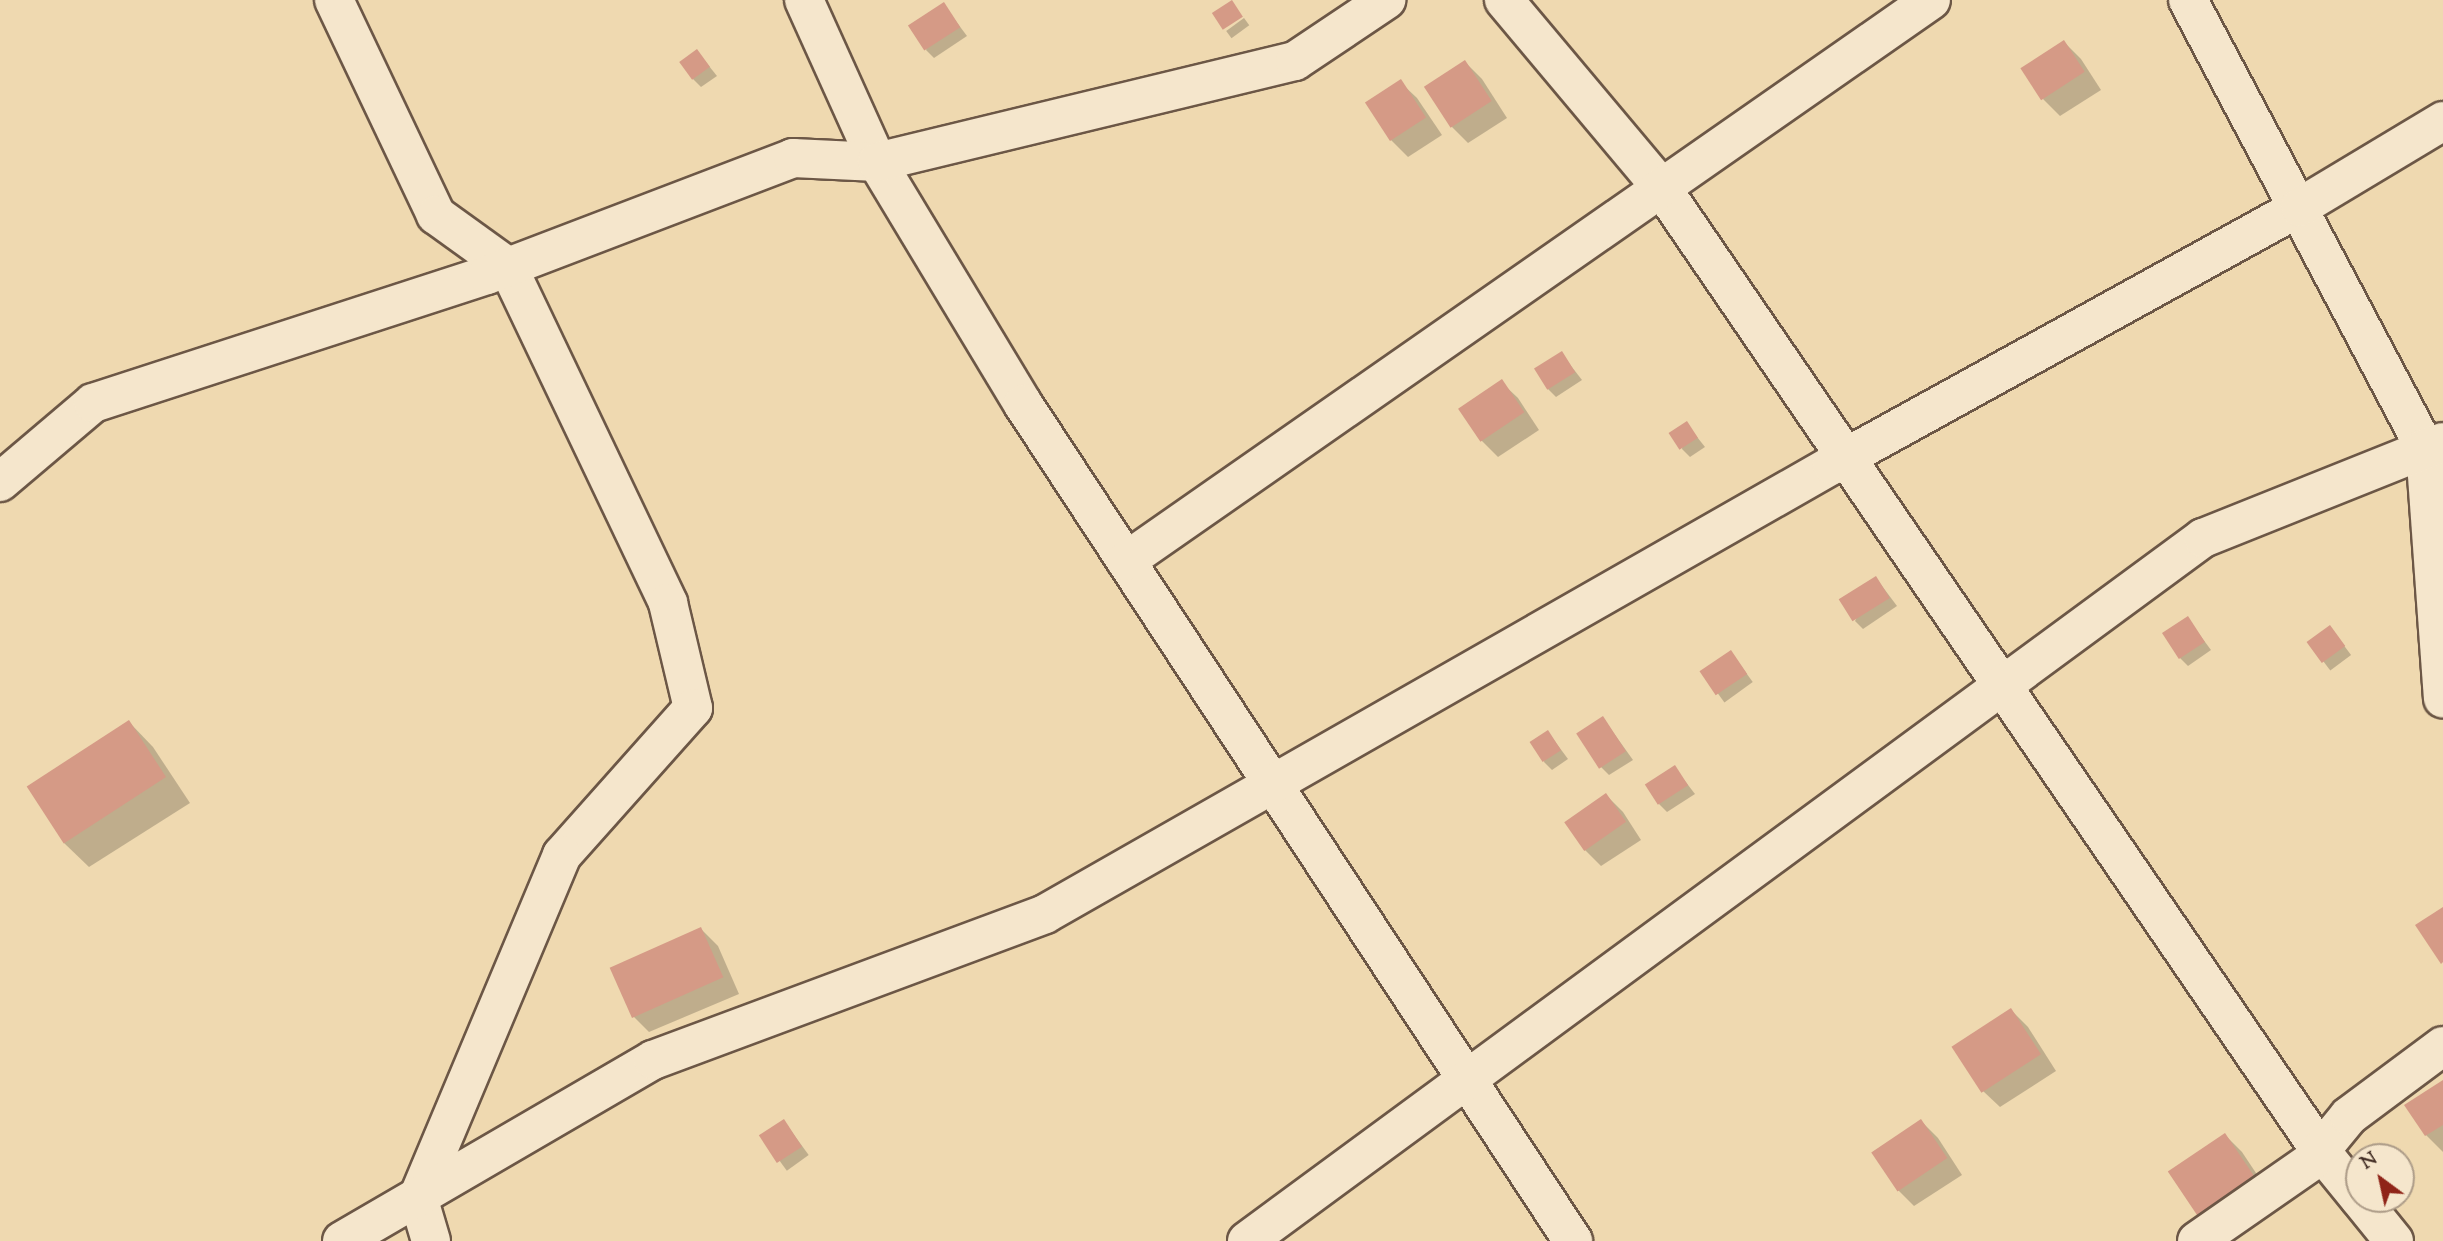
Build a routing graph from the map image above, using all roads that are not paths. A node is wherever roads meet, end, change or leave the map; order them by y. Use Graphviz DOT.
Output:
graph roads {
  1 [pos="334,0"];
  2 [pos="804,0"];
  3 [pos="1385,0"];
  4 [pos="1504,0"];
  5 [pos="1931,0"];
  6 [pos="2188,0"];
  7 [pos="2443,121"];
  8 [pos="877,162"];
  9 [pos="1661,187"];
  10 [pos="2300,207"];
  11 [pos="508,267"];
  12 [pos="2434,445"];
  13 [pos="1847,457"];
  14 [pos="0,482"];
  15 [pos="1126,561"];
  16 [pos="2003,685"];
  17 [pos="2443,698"];
  18 [pos="1274,785"];
  19 [pos="2443,1046"];
  20 [pos="1468,1080"];
  21 [pos="2320,1150"];
  22 [pos="2345,1180"];
  23 [pos="418,1197"];
  24 [pos="2372,1213"];
  25 [pos="342,1241"];
  26 [pos="431,1241"];
  27 [pos="1247,1241"];
  28 [pos="1573,1241"];
  29 [pos="2197,1241"];
  30 [pos="2394,1241"];
  1 -- 11 [label="street"];
  2 -- 8 [label="street"];
  3 -- 8 [label="street"];
  4 -- 9 [label="street"];
  5 -- 9 [label="street"];
  6 -- 10 [label="street"];
  7 -- 10 [label="street"];
  8 -- 11 [label="street"];
  8 -- 15 [label="street"];
  9 -- 13 [label="street"];
  9 -- 15 [label="street"];
  10 -- 12 [label="street"];
  10 -- 13 [label="street"];
  11 -- 14 [label="street"];
  11 -- 23 [label="street"];
  12 -- 16 [label="street"];
  12 -- 17 [label="street"];
  13 -- 16 [label="street"];
  13 -- 18 [label="street"];
  15 -- 18 [label="street"];
  16 -- 20 [label="street"];
  16 -- 21 [label="street"];
  18 -- 20 [label="street"];
  18 -- 23 [label="street"];
  19 -- 21 [label="street"];
  20 -- 27 [label="street"];
  20 -- 28 [label="street"];
  21 -- 22 [label="street"];
  21 -- 29 [label="street"];
  23 -- 25 [label="street"];
  23 -- 26 [label="street"];
  24 -- 30 [label="street"];
}
